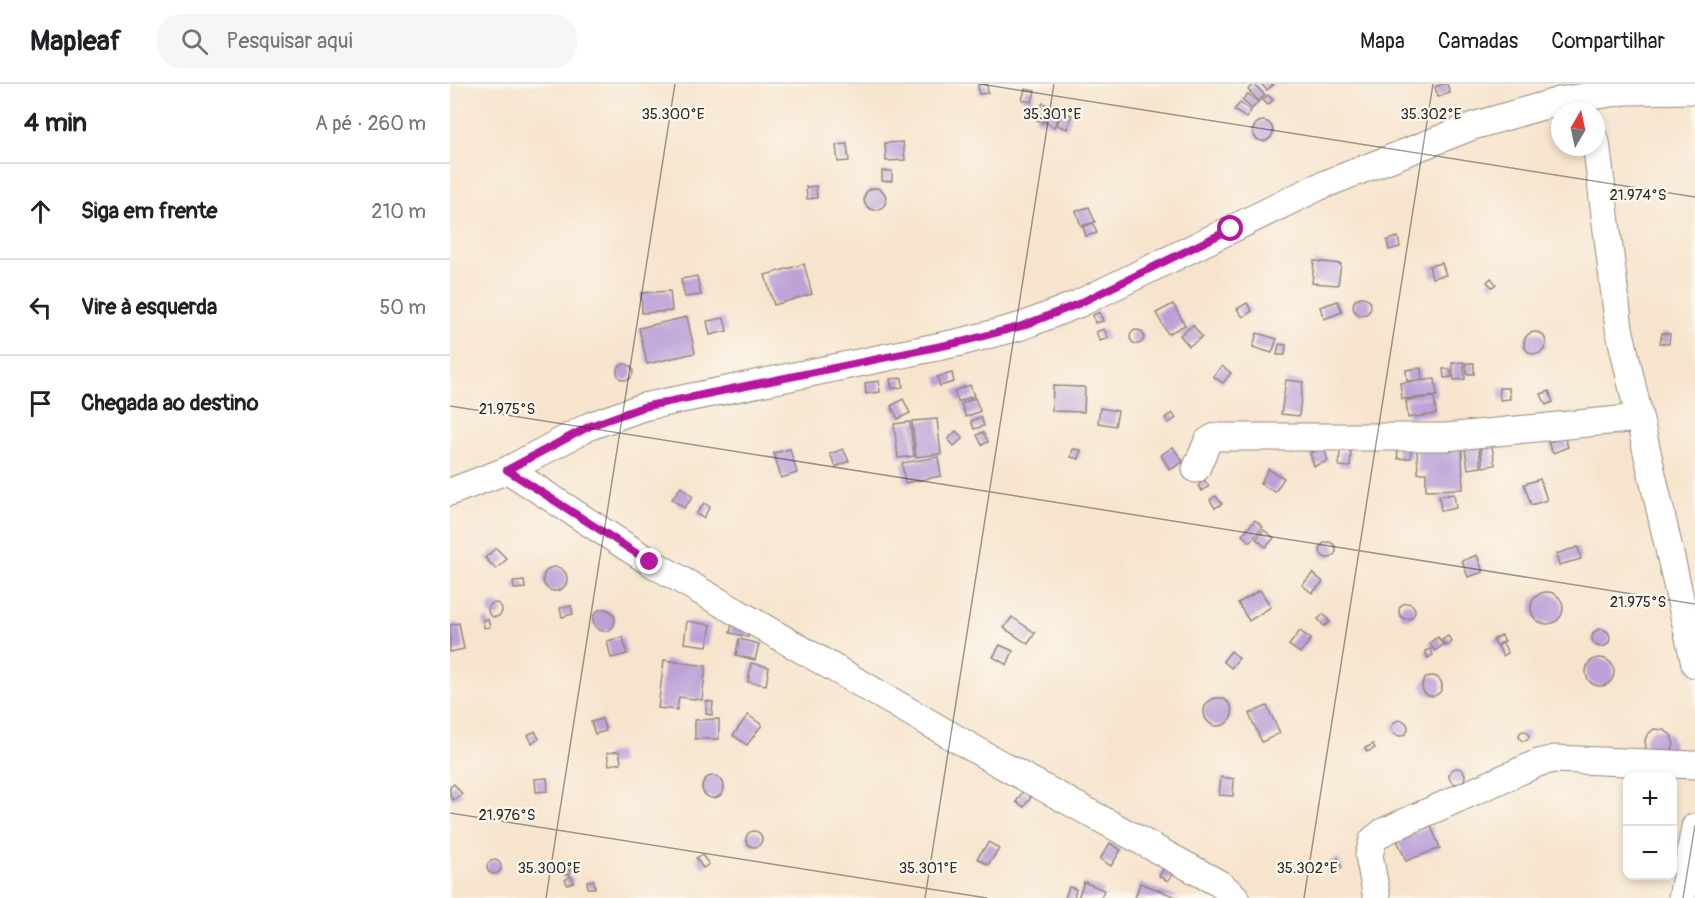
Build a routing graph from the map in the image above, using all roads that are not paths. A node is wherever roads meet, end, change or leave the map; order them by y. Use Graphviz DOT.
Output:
graph roads {
  1 [pos="1695,90"];
  2 [pos="1564,98"];
  3 [pos="1598,156"];
  4 [pos="1639,417"];
  5 [pos="1196,469"];
  6 [pos="450,470"];
  7 [pos="507,470"];
  8 [pos="478,481"];
  9 [pos="450,492"];
  10 [pos="1695,664"];
  11 [pos="1695,765"];
  12 [pos="1695,827"];
  13 [pos="1236,898"];
  14 [pos="1377,898"];
  15 [pos="1682,898"];
  1 -- 2 [label="street"];
  2 -- 7 [label="street"];
  3 -- 4 [label="street"];
  4 -- 5 [label="street"];
  4 -- 10 [label="street"];
  6 -- 8 [label="street"];
  7 -- 8 [label="street"];
  7 -- 13 [label="street"];
  8 -- 9 [label="street"];
  11 -- 14 [label="street"];
  12 -- 15 [label="street"];
}
